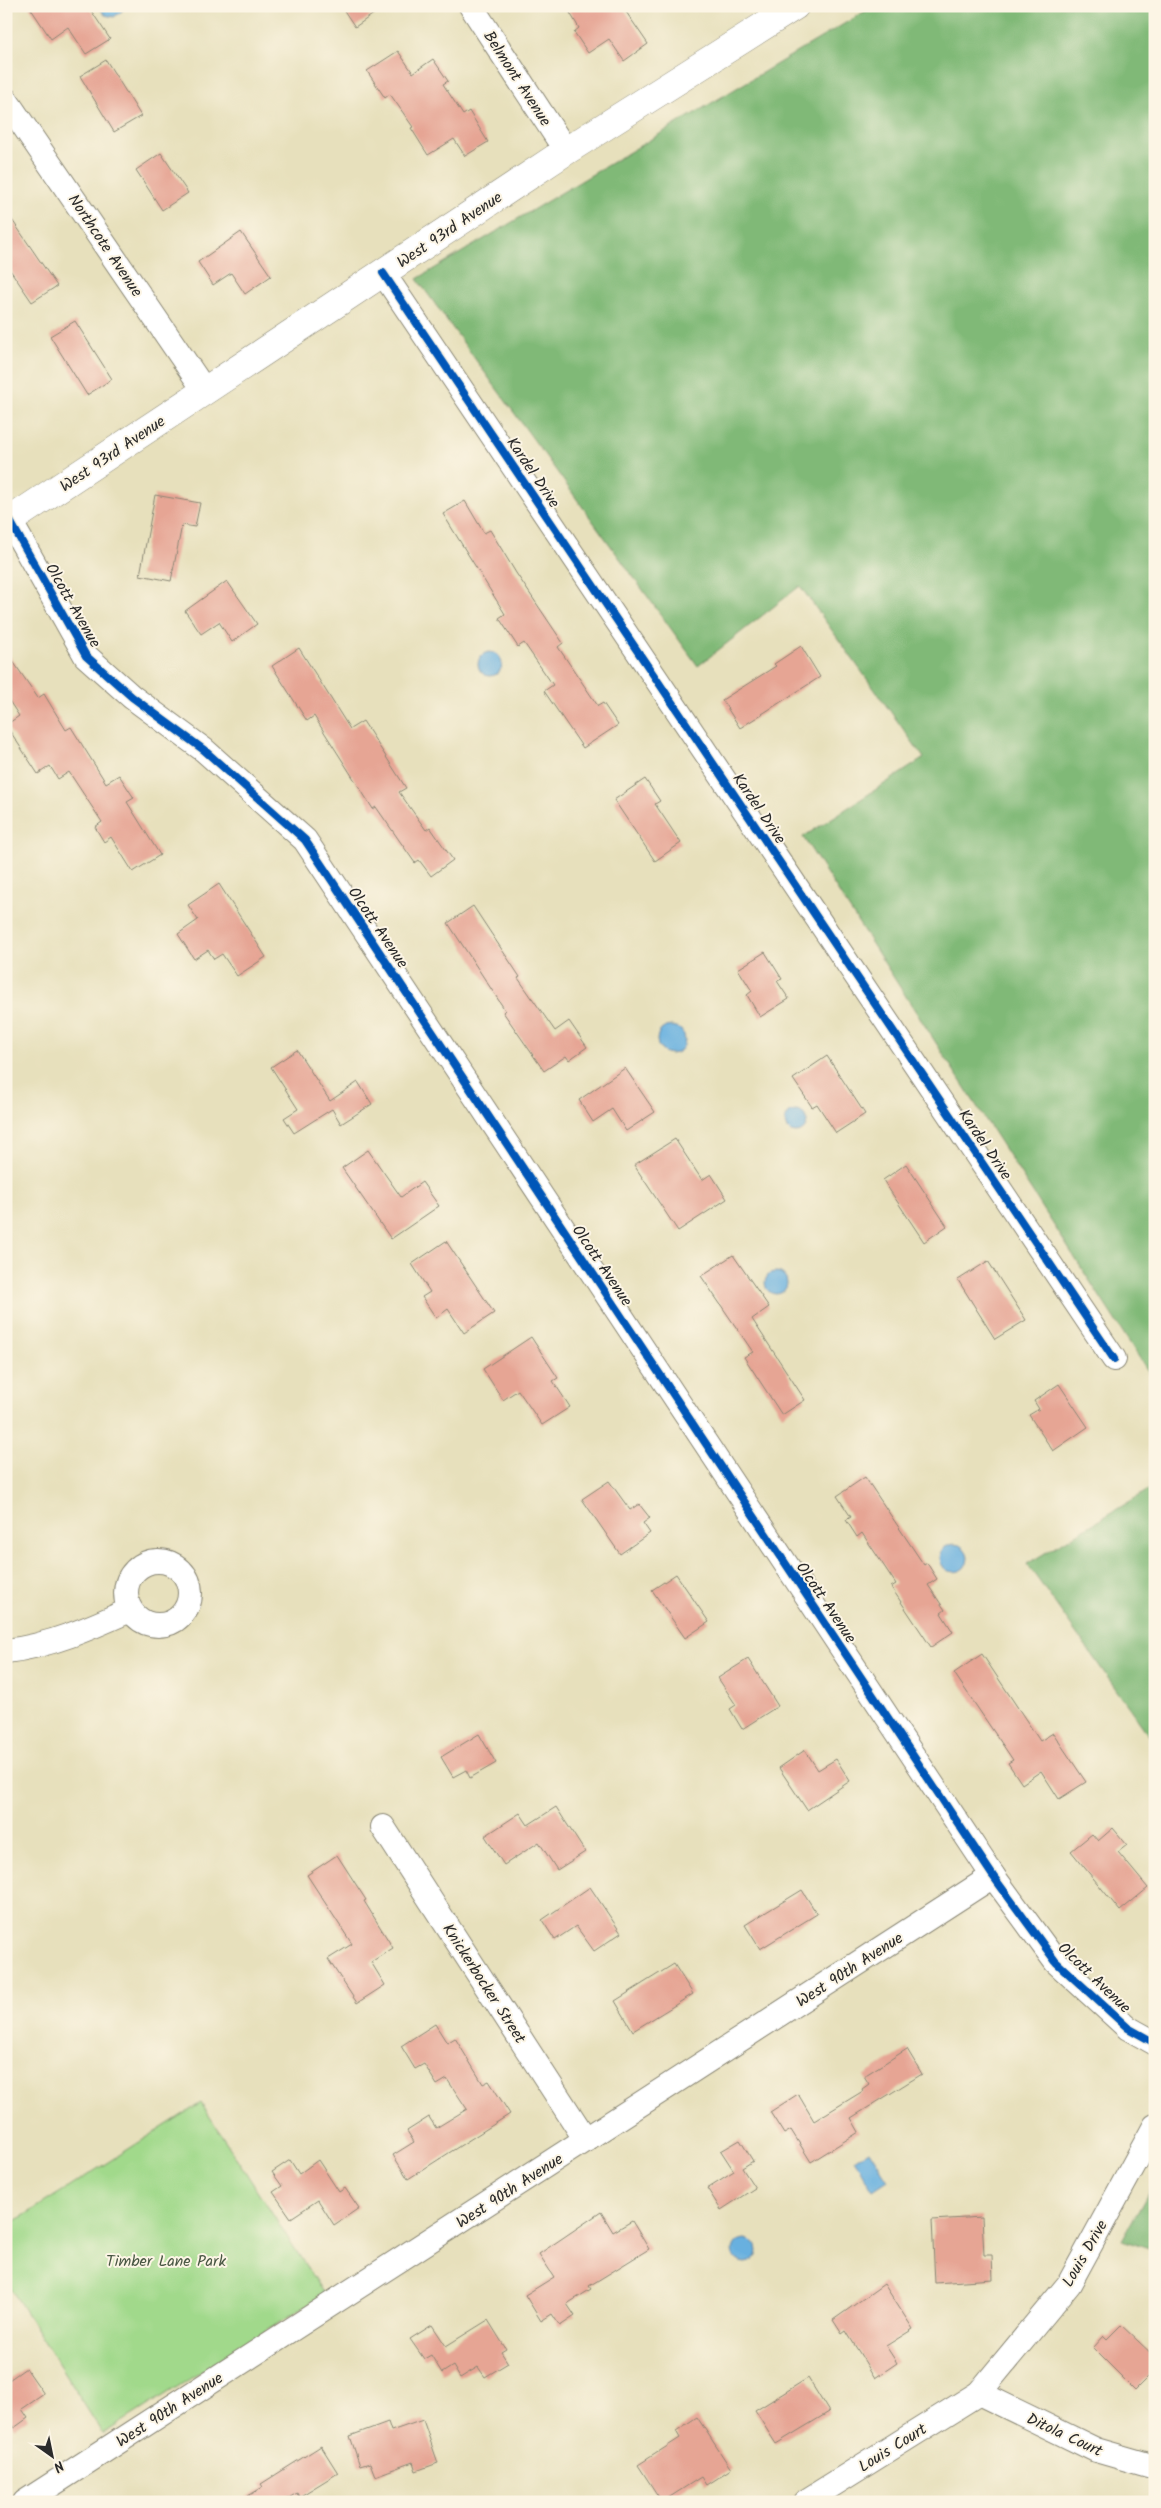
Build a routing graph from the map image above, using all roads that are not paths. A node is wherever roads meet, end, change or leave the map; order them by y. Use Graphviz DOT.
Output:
graph roads {
  1 [pos="471,6"];
  2 [pos="795,6"];
  3 [pos="6,100"];
  4 [pos="566,151"];
  5 [pos="383,273"];
  6 [pos="205,390"];
  7 [pos="8,522"];
  8 [pos="1114,1359"];
  9 [pos="130,1610"];
  10 [pos="6,1651"];
  11 [pos="383,1827"];
  12 [pos="993,1876"];
  13 [pos="1155,2043"];
  14 [pos="1155,2126"];
  15 [pos="586,2140"];
  16 [pos="979,2393"];
  17 [pos="1155,2467"];
  18 [pos="24,2502"];
  19 [pos="805,2502"];
  1 -- 4 [label="street, Belmont Avenue"];
  2 -- 4 [label="street, West 93rd Avenue"];
  3 -- 6 [label="street, Northcote Avenue"];
  4 -- 5 [label="street, West 93rd Avenue"];
  5 -- 6 [label="street, West 93rd Avenue"];
  5 -- 8 [label="street, Kardel Drive"];
  6 -- 7 [label="street, West 93rd Avenue"];
  7 -- 12 [label="street, Olcott Avenue"];
  9 -- 10 [label="street"];
  11 -- 15 [label="street, Knickerbocker Street"];
  12 -- 13 [label="street, Olcott Avenue"];
  12 -- 15 [label="street, West 90th Avenue"];
  14 -- 16 [label="street, Louis Drive"];
  15 -- 18 [label="street, West 90th Avenue"];
  16 -- 17 [label="street, Ditola Court"];
  16 -- 19 [label="street, Louis Court"];
}
